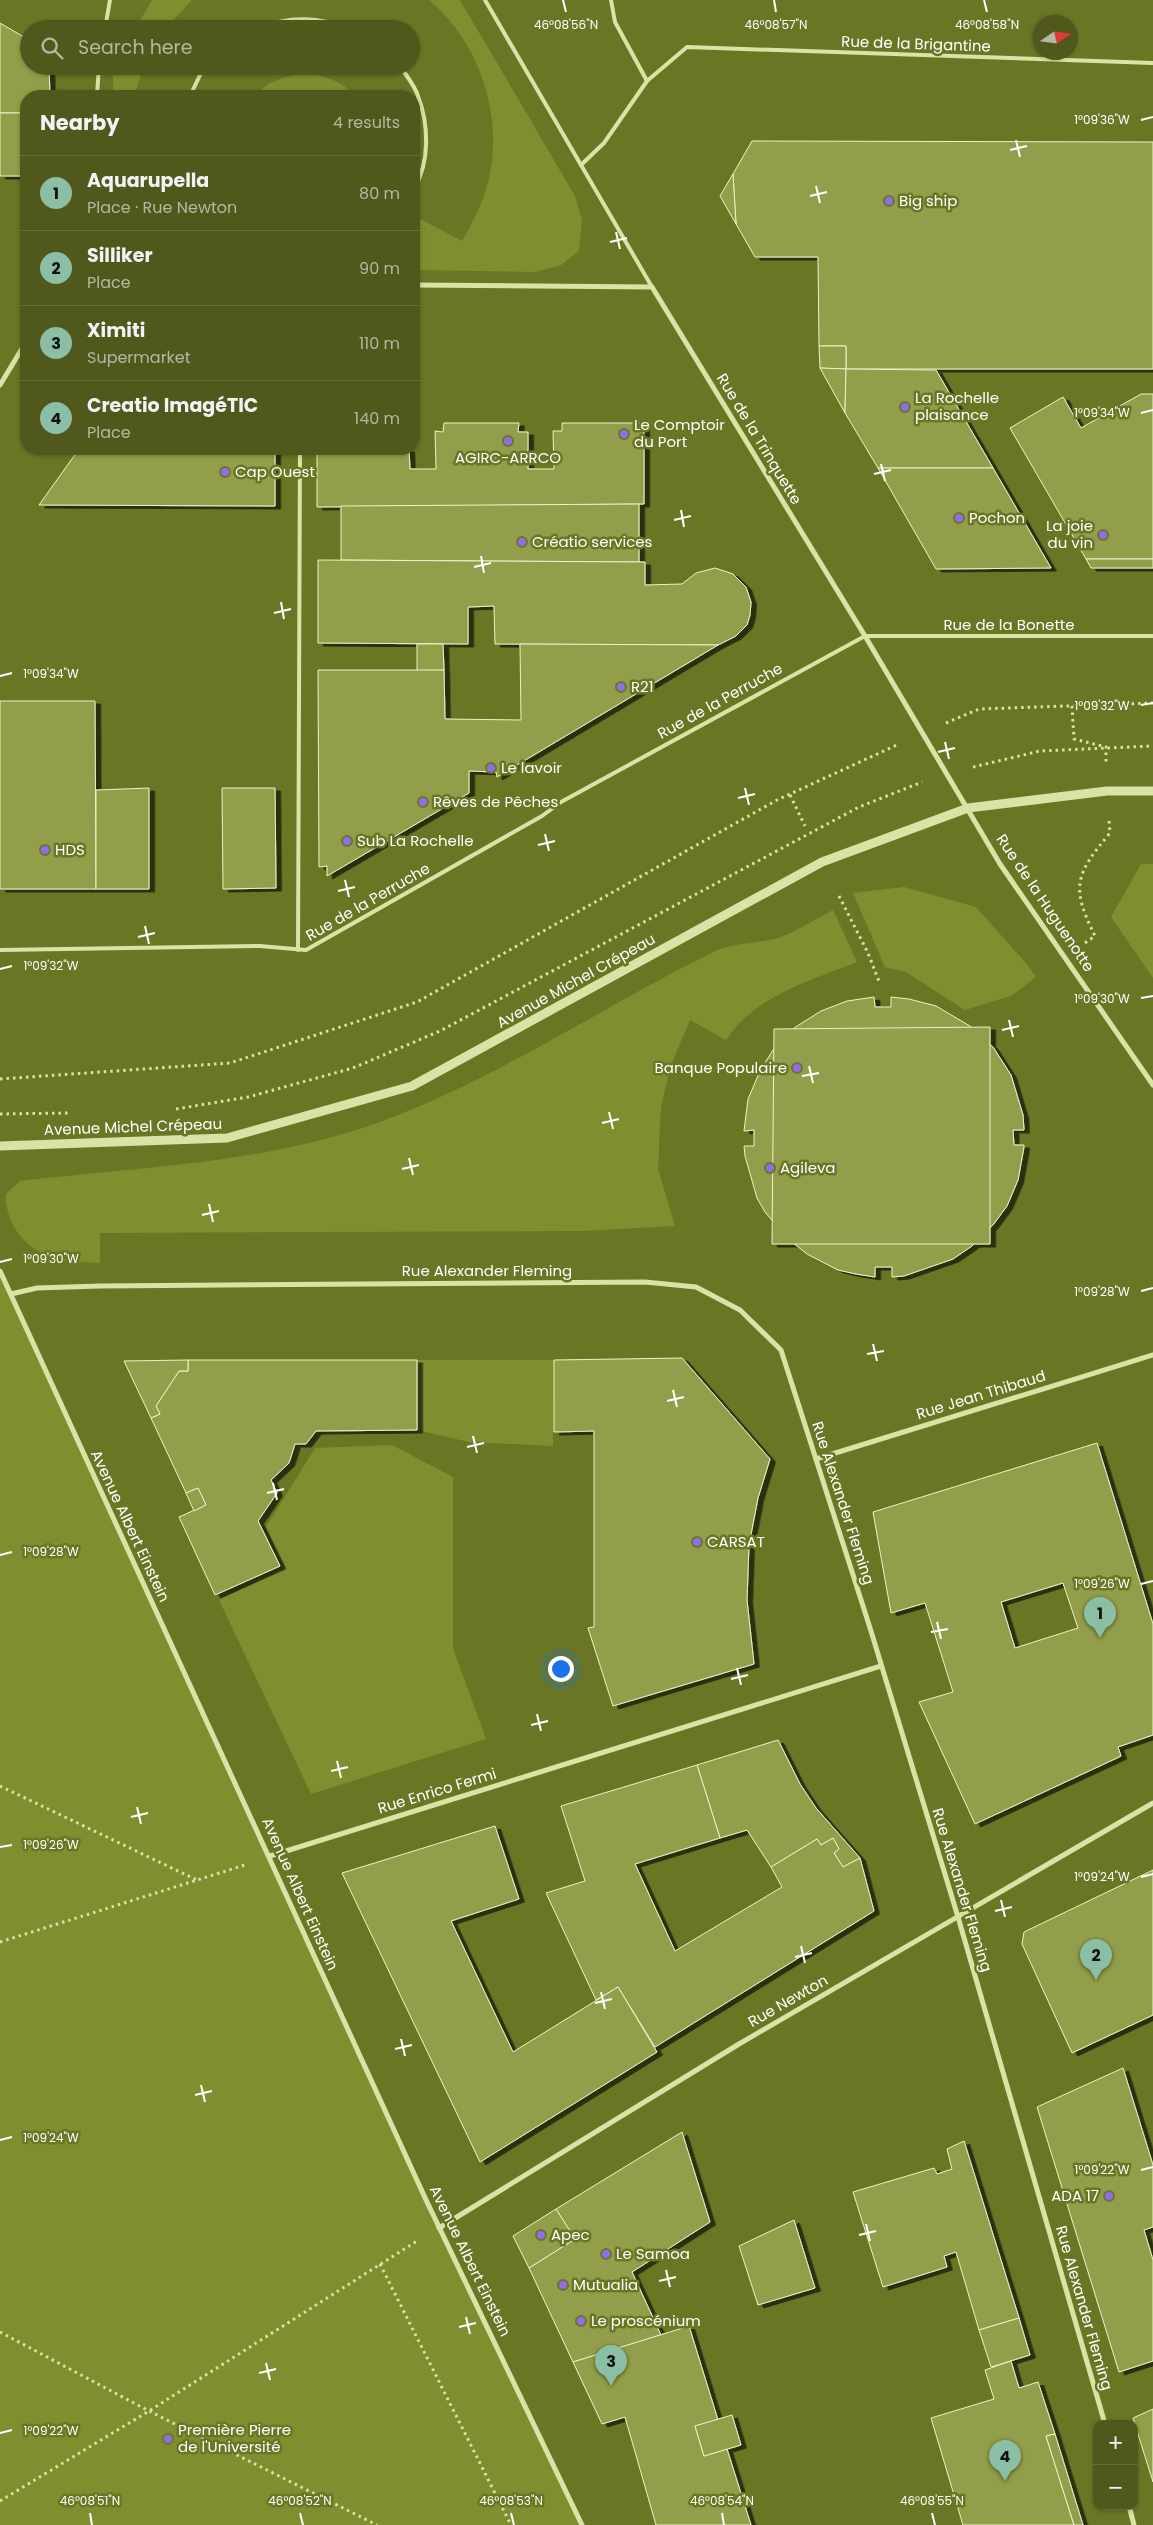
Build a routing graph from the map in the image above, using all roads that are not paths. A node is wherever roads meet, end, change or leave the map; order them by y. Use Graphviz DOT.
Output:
graph roads {
  1 [pos="110,0"];
  2 [pos="485,0"];
  3 [pos="611,0"];
  4 [pos="107,20"];
  5 [pos="276,20"];
  6 [pos="325,20"];
  7 [pos="1153,63"];
  8 [pos="98,75"];
  9 [pos="200,75"];
  10 [pos="406,75"];
  11 [pos="647,81"];
  12 [pos="97,90"];
  13 [pos="193,90"];
  14 [pos="415,90"];
  15 [pos="420,104"];
  16 [pos="581,165"];
  17 [pos="420,178"];
  18 [pos="420,285"];
  19 [pos="652,288"];
  20 [pos="20,352"];
  21 [pos="0,384"];
  22 [pos="300,455"];
  23 [pos="865,636"];
  24 [pos="1153,636"];
  25 [pos="1153,791"];
  26 [pos="968,808"];
  27 [pos="0,950"];
  28 [pos="298,950"];
  29 [pos="1153,1085"];
  30 [pos="0,1146"];
  31 [pos="0,1271"];
  32 [pos="11,1294"];
  33 [pos="1153,1355"];
  34 [pos="816,1459"];
  35 [pos="882,1666"];
  36 [pos="1153,1803"];
  37 [pos="270,1856"];
  38 [pos="958,1917"];
  39 [pos="440,2228"];
  40 [pos="1104,2420"];
  41 [pos="1130,2510"];
  42 [pos="582,2525"];
  43 [pos="1134,2525"];
  1 -- 4 [label="lane"];
  2 -- 16 [label="lane"];
  3 -- 11 [label="lane"];
  5 -- 6 [label="lane"];
  7 -- 11 [label="lane, Rue de la Brigantine"];
  8 -- 12 [label="lane"];
  9 -- 13 [label="lane"];
  10 -- 14 [label="lane"];
  11 -- 16 [label="lane, Rue de la Brigantine"];
  15 -- 17 [label="lane"];
  16 -- 19 [label="lane"];
  18 -- 19 [label="street"];
  19 -- 23 [label="street, Rue de la Trinquette"];
  20 -- 21 [label="street"];
  22 -- 28 [label="lane"];
  23 -- 24 [label="lane, Rue de la Bonette"];
  23 -- 26 [label="street, Rue de la Trinquette"];
  23 -- 28 [label="lane, Rue de la Perruche"];
  25 -- 26 [label="street, Avenue Michel Crépeau"];
  26 -- 29 [label="street, Rue de la Huguenotte"];
  26 -- 30 [label="street, Avenue Michel Crépeau"];
  27 -- 28 [label="lane, Rue de la Perruche"];
  31 -- 32 [label="street, Avenue Albert Einstein"];
  32 -- 34 [label="street, Rue Alexander Fleming"];
  32 -- 37 [label="street, Avenue Albert Einstein"];
  33 -- 34 [label="street, Rue Jean Thibaud"];
  34 -- 35 [label="street, Rue Alexander Fleming"];
  35 -- 37 [label="street, Rue Enrico Fermi"];
  35 -- 38 [label="street, Rue Alexander Fleming"];
  36 -- 38 [label="street, Rue Newton"];
  37 -- 39 [label="street, Avenue Albert Einstein"];
  38 -- 39 [label="street, Rue Newton"];
  38 -- 40 [label="street, Rue Alexander Fleming"];
  39 -- 42 [label="street, Avenue Albert Einstein"];
  41 -- 43 [label="street"];
}
